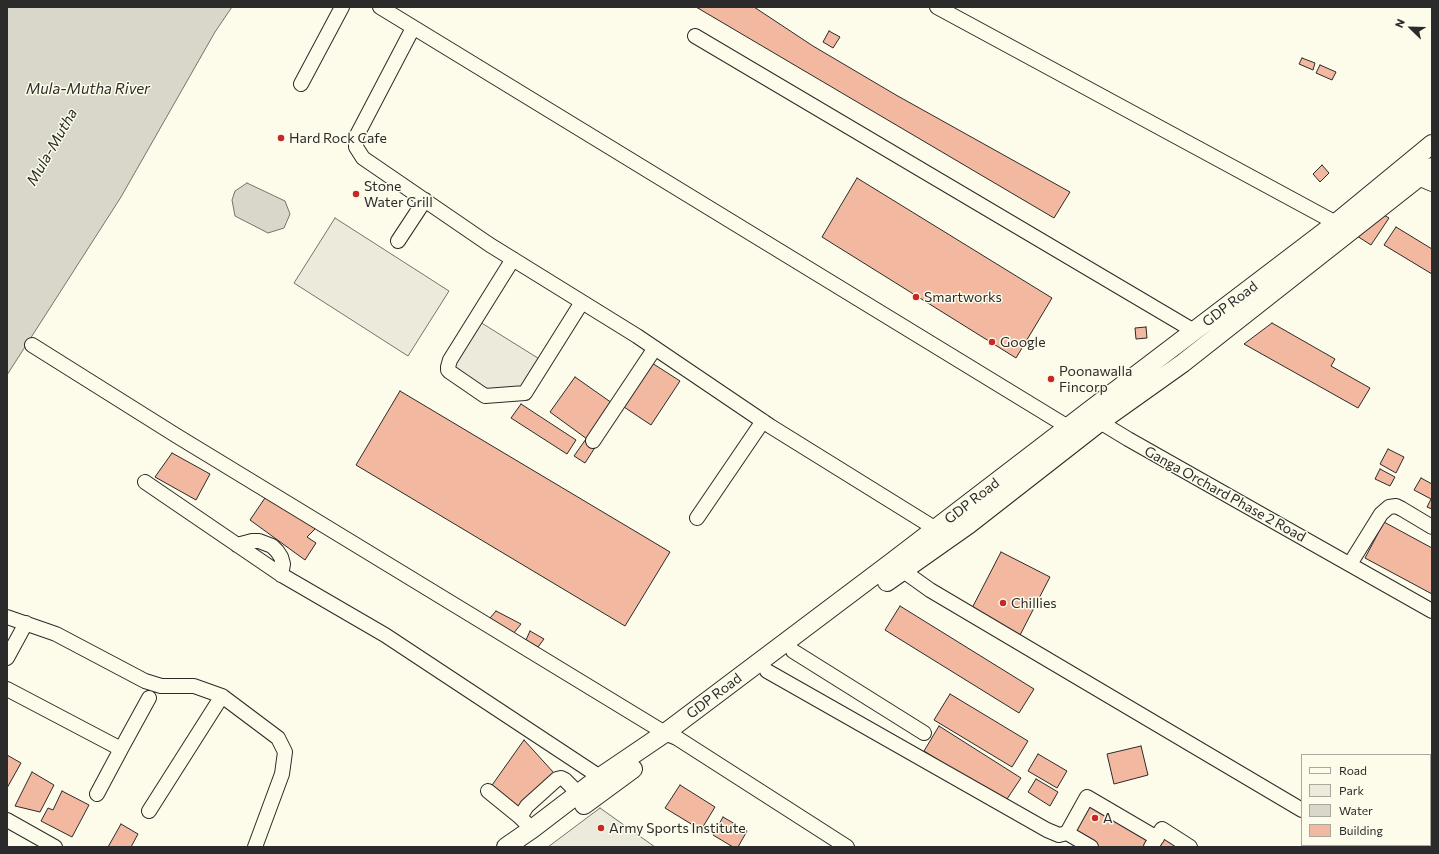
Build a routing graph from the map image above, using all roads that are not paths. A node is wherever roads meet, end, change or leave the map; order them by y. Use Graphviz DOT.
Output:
graph roads {
  1 [pos="342,7"];
  2 [pos="380,7"];
  3 [pos="937,7"];
  4 [pos="413,28"];
  5 [pos="695,36"];
  6 [pos="301,84"];
  7 [pos="1430,149"];
  8 [pos="1427,176"];
  9 [pos="425,200"];
  10 [pos="1336,223"];
  11 [pos="398,240"];
  12 [pos="514,259"];
  13 [pos="582,302"];
  14 [pos="1194,331"];
  15 [pos="32,345"];
  16 [pos="655,348"];
  17 [pos="1094,416"];
  18 [pos="763,421"];
  19 [pos="1068,427"];
  20 [pos="593,441"];
  21 [pos="145,482"];
  22 [pos="697,518"];
  23 [pos="1432,527"];
  24 [pos="936,529"];
  25 [pos="1350,564"];
  26 [pos="902,570"];
  27 [pos="1432,611"];
  28 [pos="7,617"];
  29 [pos="26,623"];
  30 [pos="793,651"];
  31 [pos="7,658"];
  32 [pos="767,671"];
  33 [pos="7,689"];
  34 [pos="222,696"];
  35 [pos="149,698"];
  36 [pos="924,733"];
  37 [pos="671,736"];
  38 [pos="120,749"];
  39 [pos="600,777"];
  40 [pos="488,791"];
  41 [pos="97,794"];
  42 [pos="580,794"];
  43 [pos="1301,809"];
  44 [pos="149,811"];
  45 [pos="7,820"];
  46 [pos="526,823"];
  47 [pos="1062,838"];
  48 [pos="1154,842"];
  49 [pos="55,847"];
  50 [pos="255,847"];
  51 [pos="506,847"];
  52 [pos="525,847"];
  53 [pos="847,847"];
  54 [pos="1091,847"];
  55 [pos="1190,847"];
  1 -- 6 [label="street"];
  2 -- 4 [label="street"];
  3 -- 10 [label="street"];
  4 -- 9 [label="street"];
  4 -- 19 [label="street"];
  5 -- 14 [label="street"];
  7 -- 10 [label="main road, GDP Road"];
  8 -- 17 [label="main road, GDP Road"];
  9 -- 11 [label="street"];
  9 -- 12 [label="street"];
  10 -- 14 [label="main road, GDP Road"];
  12 -- 13 [label="street"];
  12 -- 13 [label="street"];
  13 -- 16 [label="street"];
  14 -- 17 [label="main road, GDP Road"];
  15 -- 37 [label="street"];
  16 -- 18 [label="street"];
  16 -- 20 [label="street"];
  17 -- 19 [label="main road, GDP Road"];
  17 -- 25 [label="street, Ganga Orchard Phase 2 Road"];
  17 -- 26 [label="main road"];
  18 -- 22 [label="street"];
  18 -- 24 [label="street"];
  19 -- 24 [label="main road, GDP Road"];
  21 -- 39 [label="street"];
  23 -- 25 [label="street"];
  24 -- 37 [label="main road, GDP Road"];
  25 -- 27 [label="street, Ganga Orchard Phase 2 Road"];
  26 -- 30 [label="main road"];
  26 -- 43 [label="street"];
  28 -- 29 [label="street"];
  29 -- 31 [label="street"];
  29 -- 34 [label="street"];
  30 -- 32 [label="main road"];
  30 -- 36 [label="street"];
  32 -- 37 [label="main road"];
  32 -- 47 [label="street"];
  33 -- 38 [label="street"];
  34 -- 44 [label="street"];
  34 -- 50 [label="street"];
  35 -- 38 [label="street"];
  37 -- 39 [label="main road, GDP Road"];
  37 -- 52 [label="main road"];
  37 -- 53 [label="street"];
  38 -- 41 [label="street"];
  39 -- 42 [label="main road, GDP Road"];
  40 -- 46 [label="street"];
  42 -- 46 [label="main road, GDP Road"];
  42 -- 46 [label="street"];
  45 -- 49 [label="street"];
  46 -- 51 [label="main road, GDP Road"];
  47 -- 48 [label="street"];
  47 -- 54 [label="street"];
  48 -- 55 [label="street"];
}
